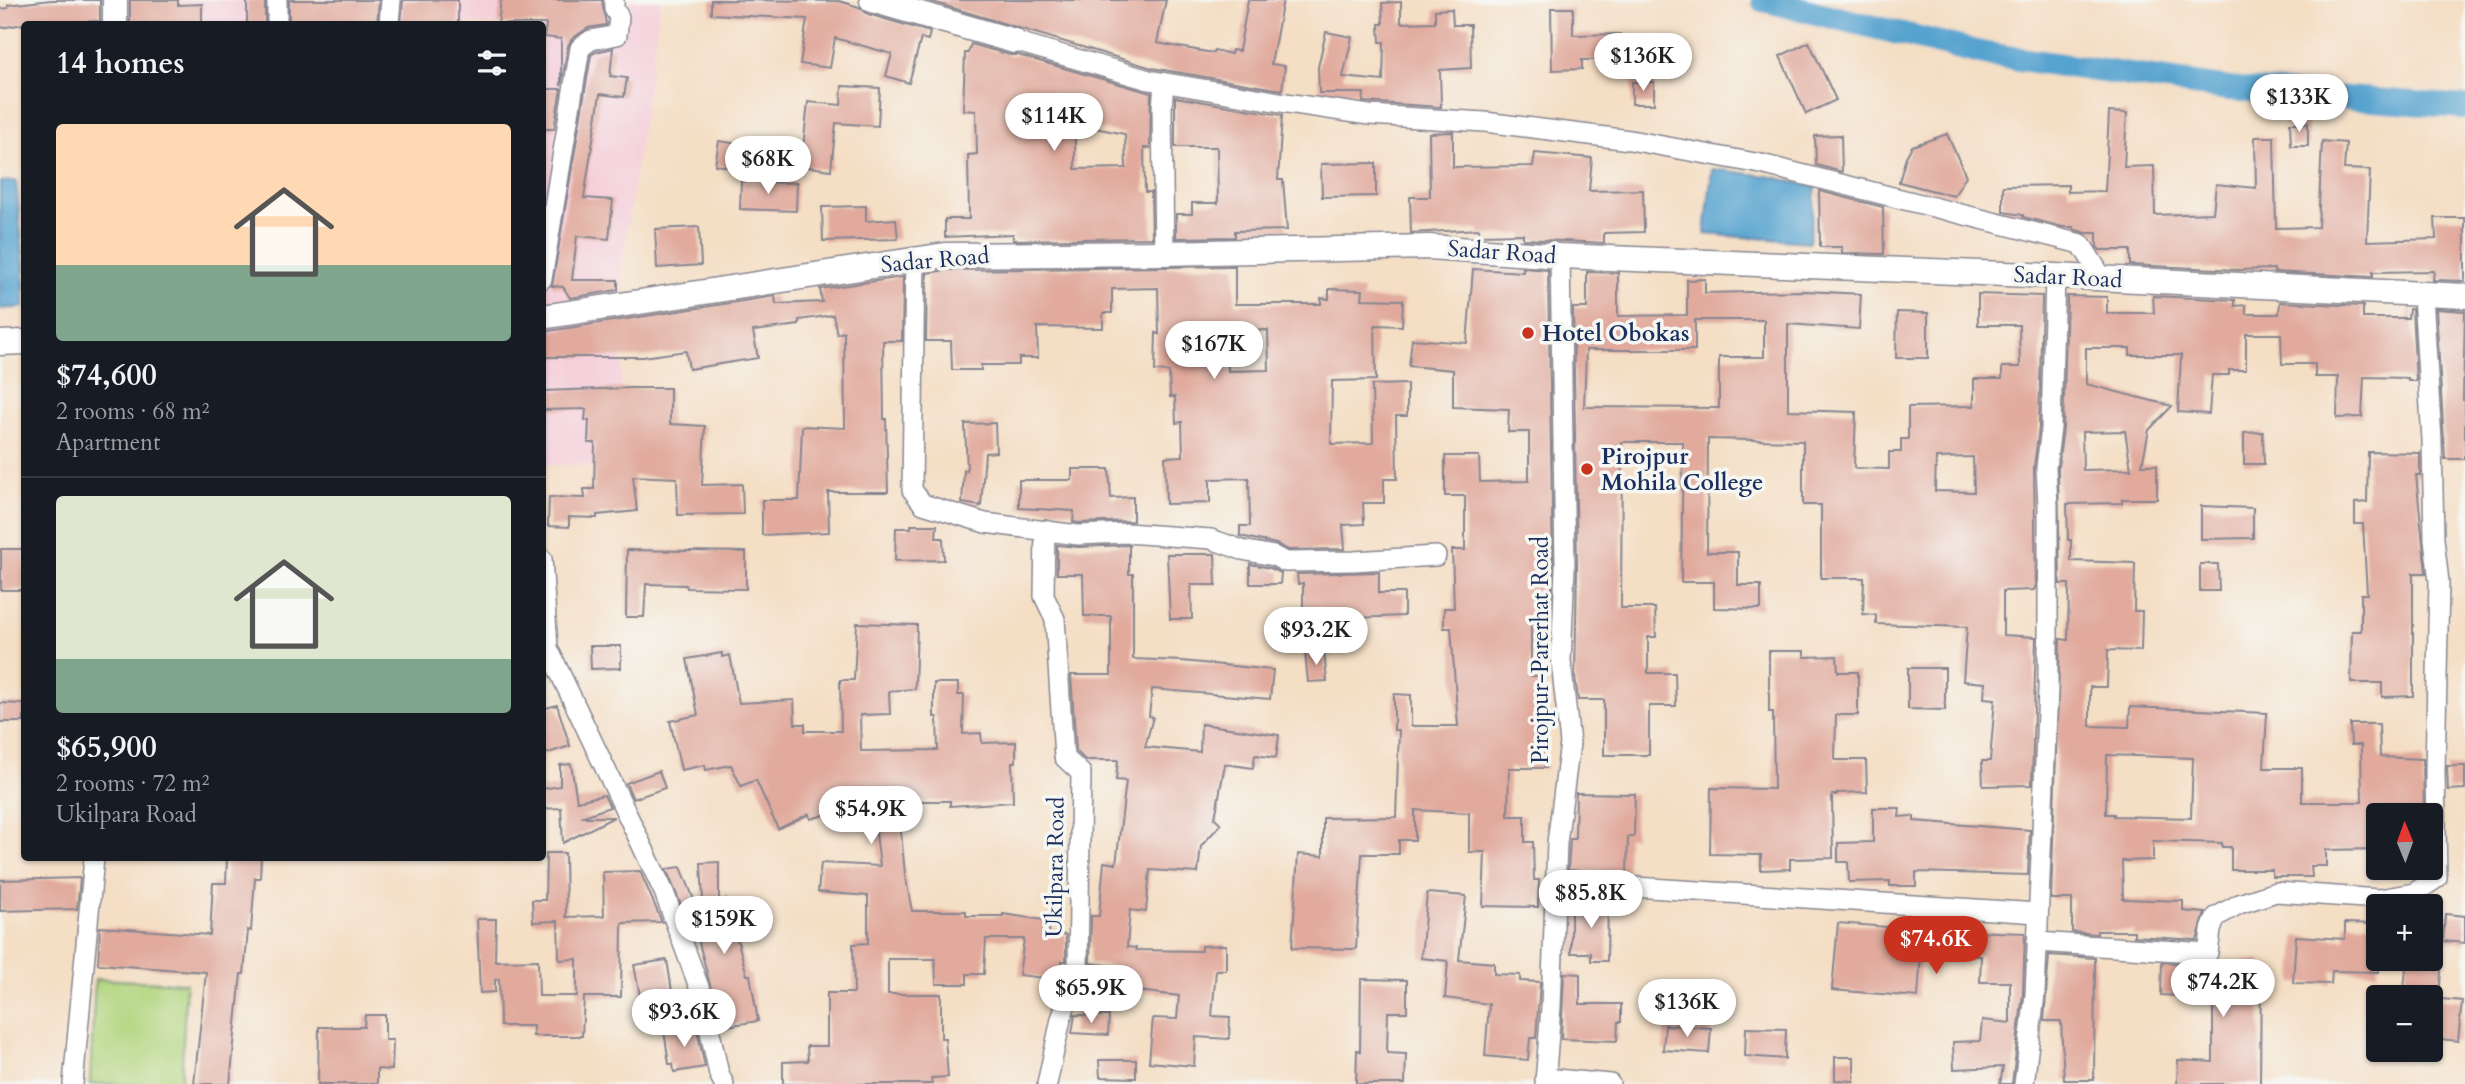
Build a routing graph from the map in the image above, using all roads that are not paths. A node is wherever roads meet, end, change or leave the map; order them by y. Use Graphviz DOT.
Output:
graph roads {
  1 [pos="115,0"];
  2 [pos="277,0"];
  3 [pos="391,0"];
  4 [pos="614,0"];
  5 [pos="873,0"];
  6 [pos="115,21"];
  7 [pos="277,21"];
  8 [pos="389,21"];
  9 [pos="1014,41"];
  10 [pos="1164,83"];
  11 [pos="1164,253"];
  12 [pos="546,255"];
  13 [pos="1560,257"];
  14 [pos="915,258"];
  15 [pos="2055,276"];
  16 [pos="2103,279"];
  17 [pos="2423,296"];
  18 [pos="2465,296"];
  19 [pos="546,316"];
  20 [pos="21,342"];
  21 [pos="0,343"];
  22 [pos="1045,530"];
  23 [pos="1436,556"];
  24 [pos="546,618"];
  25 [pos="94,861"];
  26 [pos="1557,882"];
  27 [pos="2038,913"];
  28 [pos="2037,942"];
  29 [pos="1545,1081"];
  30 [pos="73,1084"];
  31 [pos="723,1084"];
  32 [pos="1047,1084"];
  33 [pos="1610,1084"];
  34 [pos="2024,1084"];
  1 -- 6 [label="street"];
  2 -- 7 [label="street"];
  3 -- 8 [label="street"];
  4 -- 12 [label="street"];
  5 -- 9 [label="street"];
  9 -- 10 [label="street"];
  10 -- 11 [label="street"];
  10 -- 16 [label="street"];
  11 -- 13 [label="street, Sadar Road"];
  11 -- 14 [label="street, Sadar Road"];
  13 -- 15 [label="street, Sadar Road"];
  13 -- 26 [label="street, Pirojpur-Parerhat Road"];
  14 -- 19 [label="street, Sadar Road"];
  14 -- 22 [label="street"];
  15 -- 16 [label="street, Sadar Road"];
  15 -- 27 [label="street"];
  16 -- 17 [label="street, Sadar Road"];
  17 -- 18 [label="street, Sadar Road"];
  17 -- 28 [label="street"];
  20 -- 21 [label="street"];
  22 -- 23 [label="street"];
  22 -- 32 [label="street, Ukilpara Road"];
  24 -- 31 [label="street"];
  25 -- 30 [label="street"];
  26 -- 27 [label="street"];
  26 -- 29 [label="street, Pirojpur-Parerhat Road"];
  27 -- 28 [label="street"];
  28 -- 34 [label="street"];
  29 -- 33 [label="street"];
}
